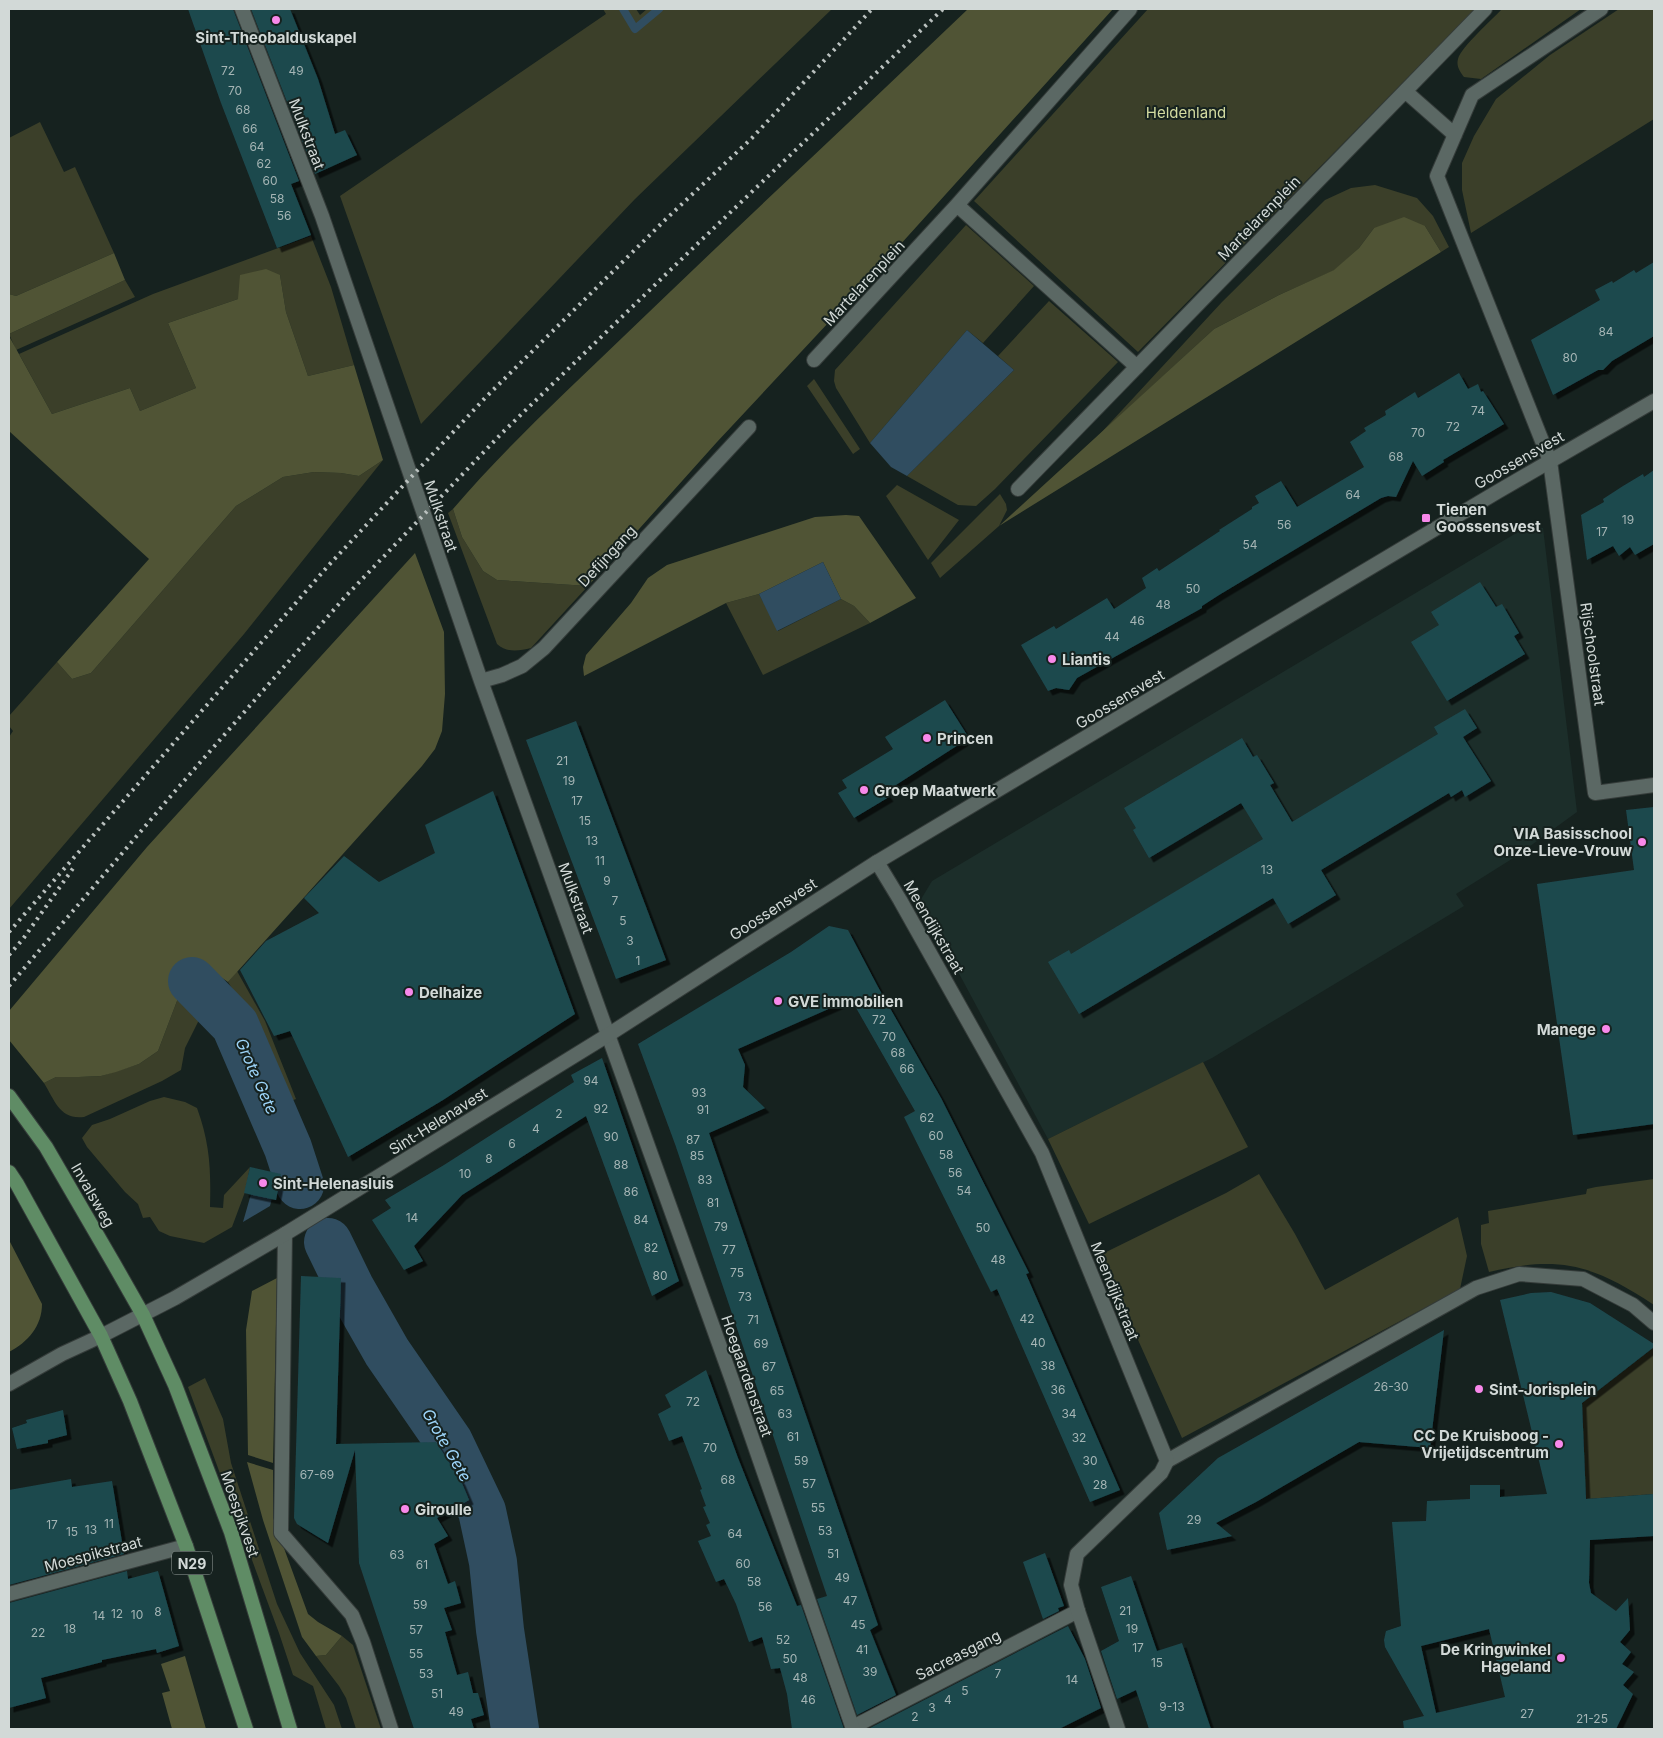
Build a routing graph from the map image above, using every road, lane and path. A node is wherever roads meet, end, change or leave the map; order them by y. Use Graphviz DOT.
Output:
graph roads {
  1 [pos="242,9"];
  2 [pos="1130,9"];
  3 [pos="1485,9"];
  4 [pos="1601,9"];
  5 [pos="1406,91"];
  6 [pos="1454,135"];
  7 [pos="957,205"];
  8 [pos="814,360"];
  9 [pos="1137,367"];
  10 [pos="1654,401"];
  11 [pos="746,430"];
  12 [pos="1550,461"];
  13 [pos="1018,489"];
  14 [pos="481,681"];
  15 [pos="1654,785"];
  16 [pos="877,862"];
  17 [pos="608,1035"];
  18 [pos="9,1096"];
  19 [pos="9,1172"];
  20 [pos="285,1234"];
  21 [pos="143,1315"];
  22 [pos="1654,1323"];
  23 [pos="101,1336"];
  24 [pos="9,1384"];
  25 [pos="1167,1461"];
  26 [pos="186,1546"];
  27 [pos="9,1594"];
  28 [pos="1078,1611"];
  29 [pos="853,1728"];
  30 [pos="246,1729"];
  31 [pos="290,1729"];
  32 [pos="391,1729"];
  33 [pos="1118,1729"];
  1 -- 14 [label="street, Mulkstraat"];
  2 -- 7 [label="street, Martelarenplein"];
  3 -- 5 [label="street, Martelarenplein"];
  4 -- 6 [label="street"];
  5 -- 6 [label="street"];
  5 -- 9 [label="street, Martelarenplein"];
  6 -- 12 [label="street"];
  7 -- 8 [label="street, Martelarenplein"];
  7 -- 9 [label="street"];
  9 -- 13 [label="street, Martelarenplein"];
  10 -- 12 [label="street, Goossensvest"];
  11 -- 14 [label="street, Defijngang"];
  12 -- 15 [label="street, Rijschoolstraat"];
  12 -- 16 [label="street, Goossensvest"];
  14 -- 17 [label="street, Mulkstraat"];
  16 -- 17 [label="street, Goossensvest"];
  16 -- 25 [label="street, Meendijkstraat"];
  17 -- 20 [label="street, Sint-Helenavest"];
  17 -- 29 [label="street, Hoegaardenstraat"];
  18 -- 21 [label="main road, Invalsweg"];
  19 -- 23 [label="main road, N29"];
  20 -- 21 [label="street, Sint-Helenavest"];
  20 -- 32 [label="street"];
  21 -- 23 [label="street, Sint-Helenavest"];
  21 -- 31 [label="main road, Moespikvest"];
  22 -- 25 [label="street"];
  23 -- 24 [label="street, Sint-Helenavest"];
  23 -- 26 [label="main road, N29"];
  25 -- 28 [label="street"];
  26 -- 27 [label="street, Moespikstraat"];
  26 -- 30 [label="main road, N29"];
  28 -- 29 [label="street, Sacreasgang"];
  28 -- 33 [label="street"];
}
